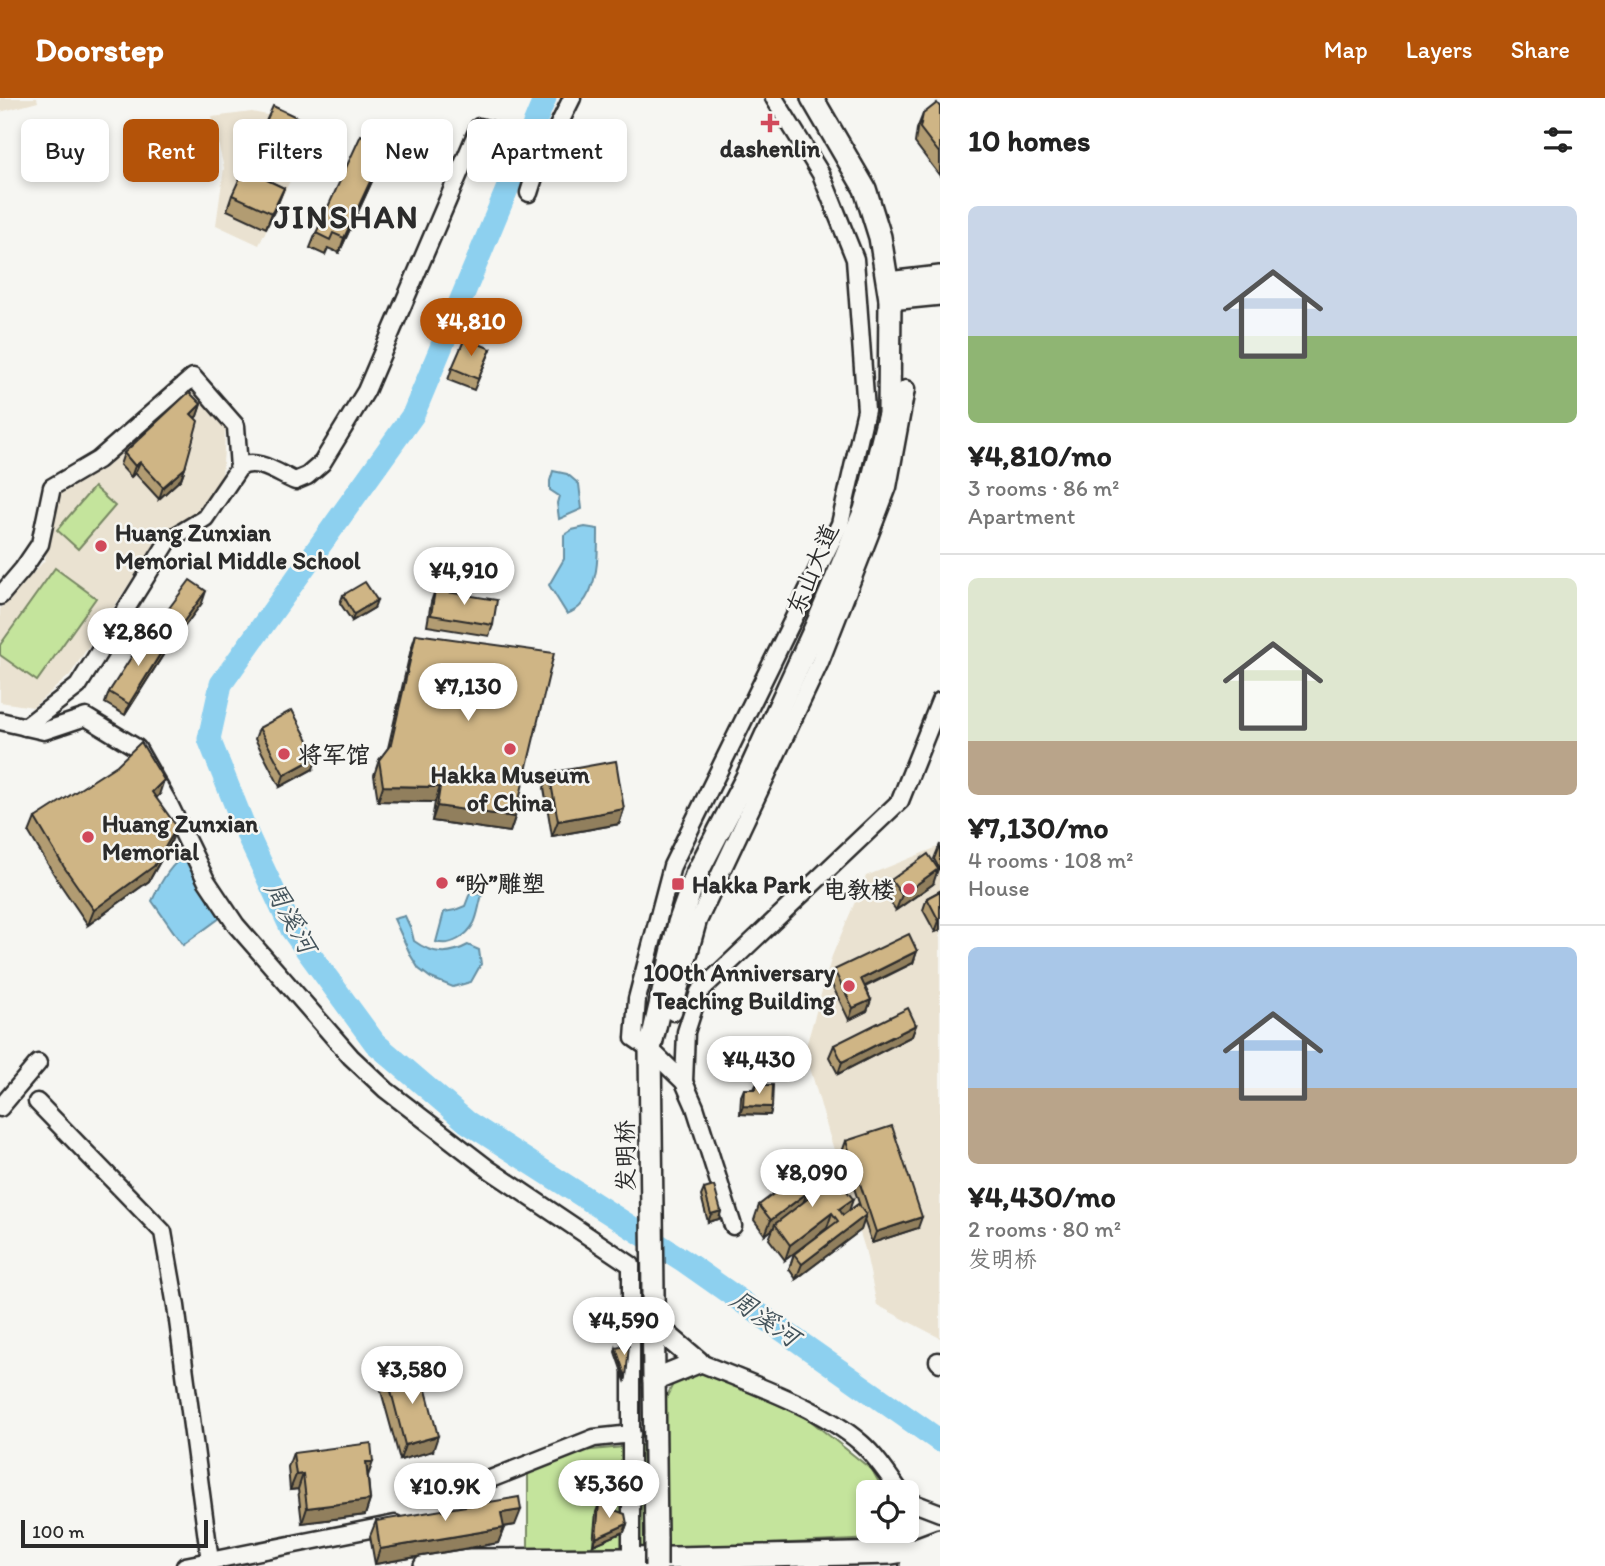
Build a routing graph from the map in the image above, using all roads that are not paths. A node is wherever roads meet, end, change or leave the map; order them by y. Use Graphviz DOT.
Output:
graph roads {
  1 [pos="572,98"];
  2 [pos="774,98"];
  3 [pos="813,98"];
  4 [pos="561,119"];
  5 [pos="467,155"];
  6 [pos="532,182"];
  7 [pos="529,193"];
  8 [pos="940,277"];
  9 [pos="889,291"];
  10 [pos="940,294"];
  11 [pos="906,389"];
  12 [pos="239,468"];
  13 [pos="0,596"];
  14 [pos="940,701"];
  15 [pos="0,721"];
  16 [pos="25,727"];
  17 [pos="673,1012"];
  18 [pos="650,1049"];
  19 [pos="38,1063"];
  20 [pos="684,1082"];
  21 [pos="37,1102"];
  22 [pos="0,1108"];
  23 [pos="733,1226"];
  24 [pos="653,1324"];
  25 [pos="698,1362"];
  26 [pos="654,1380"];
  27 [pos="632,1434"];
  28 [pos="891,1480"];
  29 [pos="455,1493"];
  30 [pos="919,1505"];
  31 [pos="940,1513"];
  32 [pos="406,1521"];
  33 [pos="940,1540"];
  34 [pos="897,1543"];
  35 [pos="892,1553"];
  36 [pos="940,1556"];
  37 [pos="631,1559"];
  38 [pos="211,1561"];
  39 [pos="186,1566"];
  40 [pos="425,1566"];
  41 [pos="656,1566"];
  42 [pos="911,1566"];
  1 -- 4 [label="street"];
  2 -- 18 [label="street"];
  3 -- 9 [label="main road, 东山大道"];
  5 -- 12 [label="street"];
  6 -- 7 [label="street"];
  8 -- 9 [label="main road"];
  9 -- 10 [label="main road"];
  9 -- 18 [label="main road, 东山大道"];
  11 -- 17 [label="street"];
  12 -- 13 [label="street"];
  12 -- 16 [label="street"];
  14 -- 20 [label="street"];
  15 -- 16 [label="street"];
  16 -- 27 [label="street"];
  18 -- 20 [label="street"];
  18 -- 24 [label="main road, 发明桥"];
  19 -- 22 [label="street"];
  20 -- 23 [label="street"];
  21 -- 38 [label="street"];
  24 -- 25 [label="main road"];
  24 -- 26 [label="main road, 发明桥"];
  25 -- 26 [label="main road"];
  25 -- 28 [label="street"];
  26 -- 41 [label="main road, 发明桥, bridge"];
  27 -- 29 [label="street"];
  27 -- 37 [label="street"];
  30 -- 31 [label="street"];
  32 -- 38 [label="street"];
  33 -- 35 [label="main road"];
  34 -- 35 [label="street"];
  35 -- 37 [label="main road"];
  36 -- 42 [label="main road"];
  37 -- 40 [label="main road"];
  38 -- 39 [label="street"];
}
